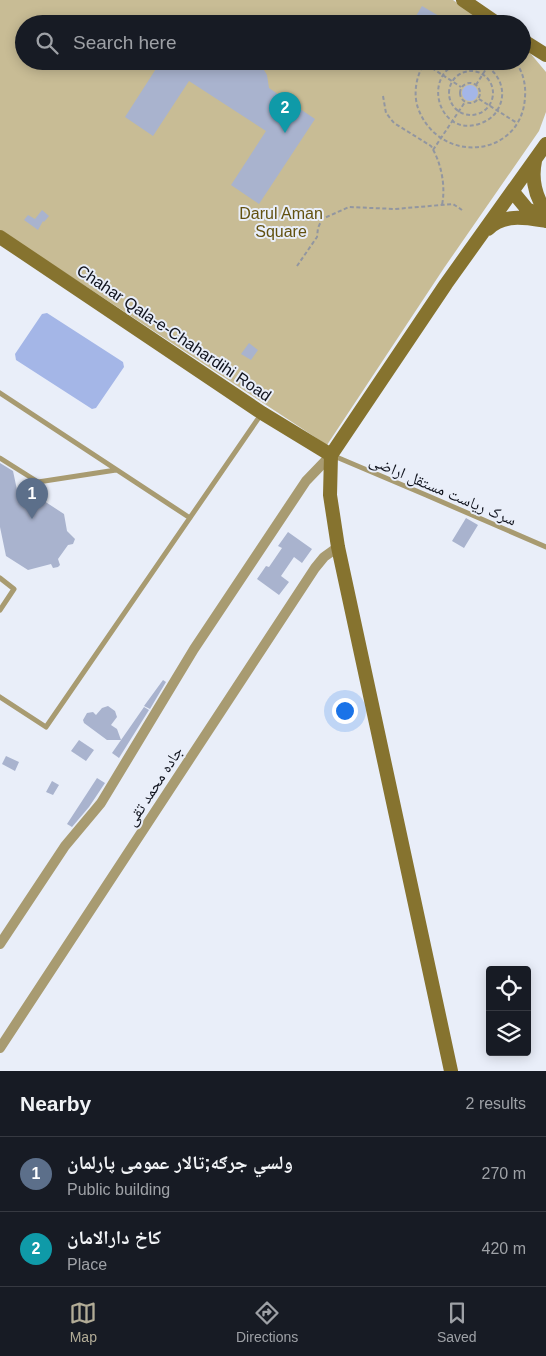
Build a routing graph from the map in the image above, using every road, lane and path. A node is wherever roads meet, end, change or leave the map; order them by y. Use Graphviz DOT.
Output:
graph roads {
  1 [pos="467,1"];
  2 [pos="486,15"];
  3 [pos="531,46"];
  4 [pos="546,55"];
  5 [pos="422,70"];
  6 [pos="435,70"];
  7 [pos="448,70"];
  8 [pos="485,70"];
  9 [pos="492,70"];
  10 [pos="521,70"];
  11 [pos="482,75"];
  12 [pos="442,76"];
  13 [pos="452,82"];
  14 [pos="476,84"];
  15 [pos="462,88"];
  16 [pos="383,96"];
  17 [pos="479,99"];
  18 [pos="464,102"];
  19 [pos="489,105"];
  20 [pos="497,110"];
  21 [pos="458,112"];
  22 [pos="452,120"];
  23 [pos="517,123"];
  24 [pos="441,138"];
  25 [pos="546,144"];
  26 [pos="434,150"];
  27 [pos="536,159"];
  28 [pos="512,192"];
  29 [pos="442,205"];
  30 [pos="462,210"];
  31 [pos="546,212"];
  32 [pos="546,220"];
  33 [pos="0,237"];
  34 [pos="477,240"];
  35 [pos="297,266"];
  36 [pos="0,393"];
  37 [pos="262,413"];
  38 [pos="331,455"];
  39 [pos="0,458"];
  40 [pos="117,470"];
  41 [pos="190,518"];
  42 [pos="338,547"];
  43 [pos="546,547"];
  44 [pos="0,578"];
  45 [pos="0,610"];
  46 [pos="0,697"];
  47 [pos="0,944"];
  48 [pos="0,1048"];
  49 [pos="451,1071"];
  1 -- 2 [label="main road"];
  3 -- 4 [label="main road"];
  5 -- 24 [label="path"];
  6 -- 12 [label="path"];
  7 -- 12 [label="path"];
  8 -- 11 [label="path"];
  9 -- 20 [label="path"];
  10 -- 23 [label="path"];
  11 -- 13 [label="path"];
  11 -- 14 [label="path"];
  11 -- 19 [label="path"];
  12 -- 13 [label="path"];
  12 -- 22 [label="path"];
  13 -- 15 [label="path"];
  13 -- 21 [label="path"];
  14 -- 15 [label="path"];
  14 -- 17 [label="path"];
  15 -- 18 [label="path"];
  16 -- 26 [label="path"];
  17 -- 18 [label="path"];
  17 -- 19 [label="path"];
  18 -- 21 [label="path"];
  19 -- 20 [label="path"];
  19 -- 21 [label="path"];
  20 -- 22 [label="path"];
  20 -- 23 [label="path"];
  21 -- 22 [label="path"];
  22 -- 24 [label="path"];
  23 -- 24 [label="path"];
  24 -- 26 [label="path"];
  25 -- 27 [label="main road"];
  26 -- 29 [label="path"];
  27 -- 28 [label="main road"];
  27 -- 31 [label="main road"];
  28 -- 32 [label="main road"];
  28 -- 34 [label="main road"];
  29 -- 30 [label="path"];
  29 -- 35 [label="path"];
  32 -- 34 [label="main road"];
  33 -- 37 [label="main road, Chahar Qala-e-Chahardihi Road"];
  34 -- 38 [label="main road"];
  36 -- 40 [label="lane"];
  37 -- 38 [label="main road, Chahar Qala-e-Chahardihi Road"];
  37 -- 41 [label="lane"];
  38 -- 42 [label="main road"];
  38 -- 43 [label="lane, سرک ریاست مستقل اراضی"];
  38 -- 47 [label="street"];
  39 -- 40 [label="lane"];
  40 -- 41 [label="lane"];
  41 -- 46 [label="lane"];
  42 -- 48 [label="street, جاده محمد تقی"];
  42 -- 49 [label="main road"];
  44 -- 45 [label="lane"];
}
